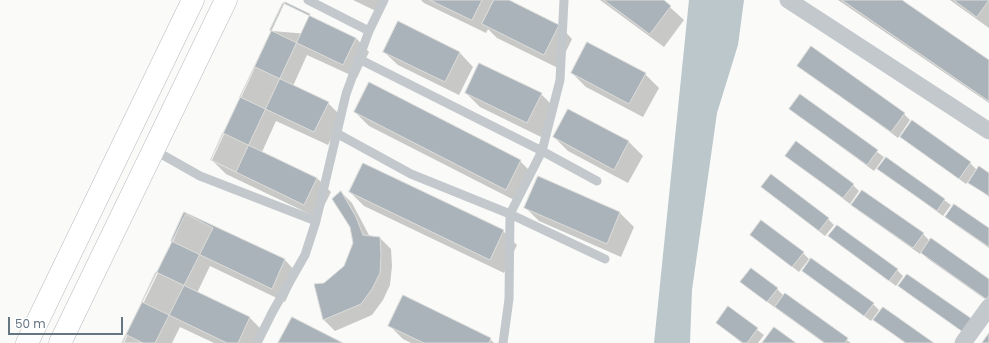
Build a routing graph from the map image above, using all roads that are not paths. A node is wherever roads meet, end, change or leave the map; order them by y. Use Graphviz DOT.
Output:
graph roads {
  1 [pos="193,0"];
  2 [pos="226,0"];
  3 [pos="308,0"];
  4 [pos="384,0"];
  5 [pos="564,0"];
  6 [pos="788,0"];
  7 [pos="369,31"];
  8 [pos="359,59"];
  9 [pos="989,131"];
  10 [pos="338,134"];
  11 [pos="154,150"];
  12 [pos="542,151"];
  13 [pos="597,181"];
  14 [pos="510,214"];
  15 [pos="316,221"];
  16 [pos="605,259"];
  17 [pos="989,307"];
  18 [pos="27,343"];
  19 [pos="60,343"];
  20 [pos="258,343"];
  21 [pos="503,343"];
  22 [pos="963,343"];
  1 -- 18 [label="main road"];
  2 -- 11 [label="main road"];
  3 -- 7 [label="lane"];
  4 -- 7 [label="lane"];
  5 -- 12 [label="lane"];
  6 -- 9 [label="street"];
  7 -- 8 [label="lane"];
  8 -- 10 [label="lane"];
  8 -- 12 [label="lane"];
  10 -- 14 [label="lane"];
  10 -- 15 [label="lane"];
  11 -- 15 [label="lane"];
  11 -- 19 [label="main road"];
  12 -- 13 [label="lane"];
  12 -- 14 [label="lane"];
  14 -- 16 [label="lane"];
  14 -- 21 [label="lane"];
  15 -- 20 [label="lane"];
  17 -- 22 [label="street"];
}
